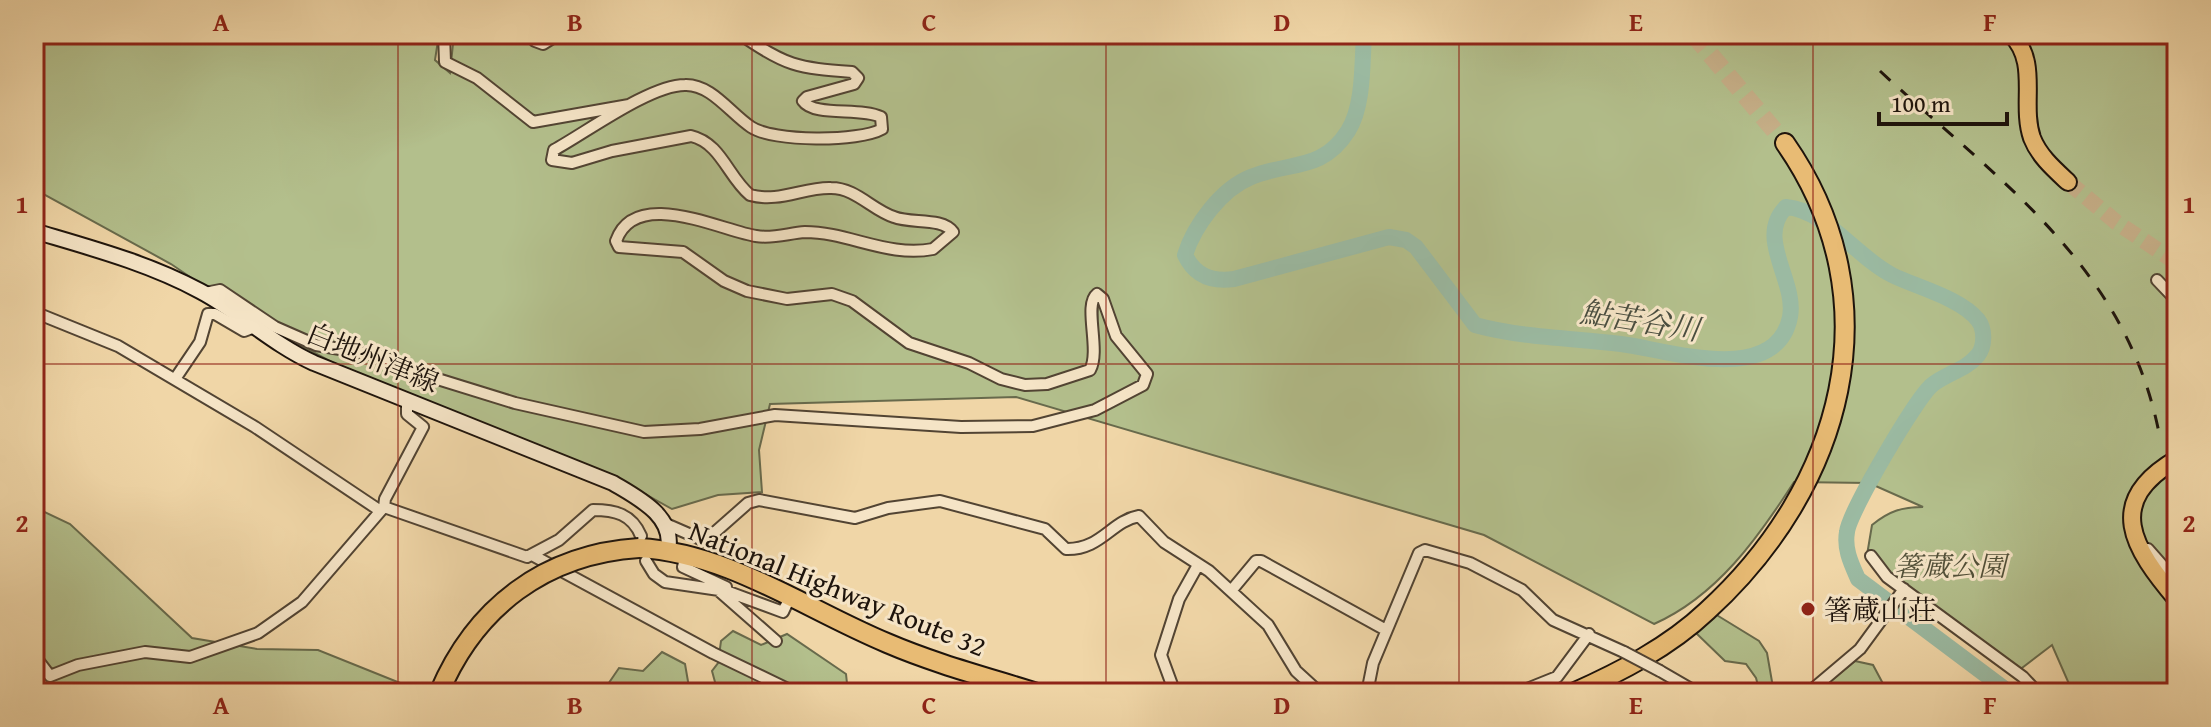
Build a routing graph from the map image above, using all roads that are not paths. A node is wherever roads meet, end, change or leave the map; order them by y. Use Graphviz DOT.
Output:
graph roads {
  1 [pos="444,34"];
  2 [pos="534,34"];
  3 [pos="559,34"];
  4 [pos="740,34"];
  5 [pos="2011,34"];
  6 [pos="631,105"];
  7 [pos="1789,149"];
  8 [pos="2068,182"];
  9 [pos="34,231"];
  10 [pos="2157,280"];
  11 [pos="205,293"];
  12 [pos="2177,301"];
  13 [pos="34,312"];
  14 [pos="252,328"];
  15 [pos="175,379"];
  16 [pos="407,400"];
  17 [pos="2177,459"];
  18 [pos="382,508"];
  19 [pos="666,524"];
  20 [pos="2133,533"];
  21 [pos="642,548"];
  22 [pos="677,551"];
  23 [pos="534,556"];
  24 [pos="1871,556"];
  25 [pos="1198,565"];
  26 [pos="2177,582"];
  27 [pos="1903,590"];
  28 [pos="722,591"];
  29 [pos="1231,591"];
  30 [pos="790,597"];
  31 [pos="2177,600"];
  32 [pos="1386,630"];
  33 [pos="1589,634"];
  34 [pos="776,641"];
  35 [pos="34,655"];
  36 [pos="37,666"];
  37 [pos="439,693"];
  38 [pos="796,693"];
  39 [pos="1037,693"];
  40 [pos="1175,693"];
  41 [pos="1320,693"];
  42 [pos="1367,693"];
  43 [pos="1517,693"];
  44 [pos="1573,693"];
  45 [pos="1698,693"];
  46 [pos="1808,693"];
  47 [pos="2038,693"];
  1 -- 6 [label="street"];
  2 -- 3 [label="street"];
  4 -- 6 [label="street"];
  5 -- 8 [label="main road"];
  6 -- 11 [label="street"];
  7 -- 44 [label="highway"];
  9 -- 11 [label="main road, 白地州津線"];
  10 -- 12 [label="street"];
  11 -- 14 [label="main road, 白地州津線"];
  13 -- 15 [label="street"];
  14 -- 15 [label="street"];
  14 -- 16 [label="main road, 白地州津線"];
  15 -- 18 [label="street"];
  16 -- 18 [label="street"];
  16 -- 19 [label="main road, 白地州津線"];
  17 -- 20 [label="main road"];
  18 -- 23 [label="street"];
  18 -- 36 [label="street"];
  19 -- 22 [label="main road"];
  19 -- 25 [label="street"];
  20 -- 26 [label="street"];
  20 -- 31 [label="main road"];
  21 -- 22 [label="highway, National Highway Route 32"];
  21 -- 23 [label="street"];
  21 -- 28 [label="street"];
  21 -- 37 [label="highway, National Highway Route 32, bridge"];
  22 -- 28 [label="street"];
  22 -- 30 [label="highway, National Highway Route 32"];
  23 -- 38 [label="street"];
  24 -- 27 [label="street"];
  25 -- 29 [label="street"];
  25 -- 40 [label="street"];
  27 -- 46 [label="street"];
  27 -- 47 [label="street"];
  28 -- 30 [label="street"];
  28 -- 34 [label="street"];
  29 -- 32 [label="street"];
  29 -- 41 [label="street"];
  30 -- 39 [label="highway, National Highway Route 32"];
  32 -- 33 [label="street"];
  32 -- 42 [label="street"];
  33 -- 43 [label="street"];
  33 -- 45 [label="street, bridge"];
  35 -- 36 [label="street"];
}
